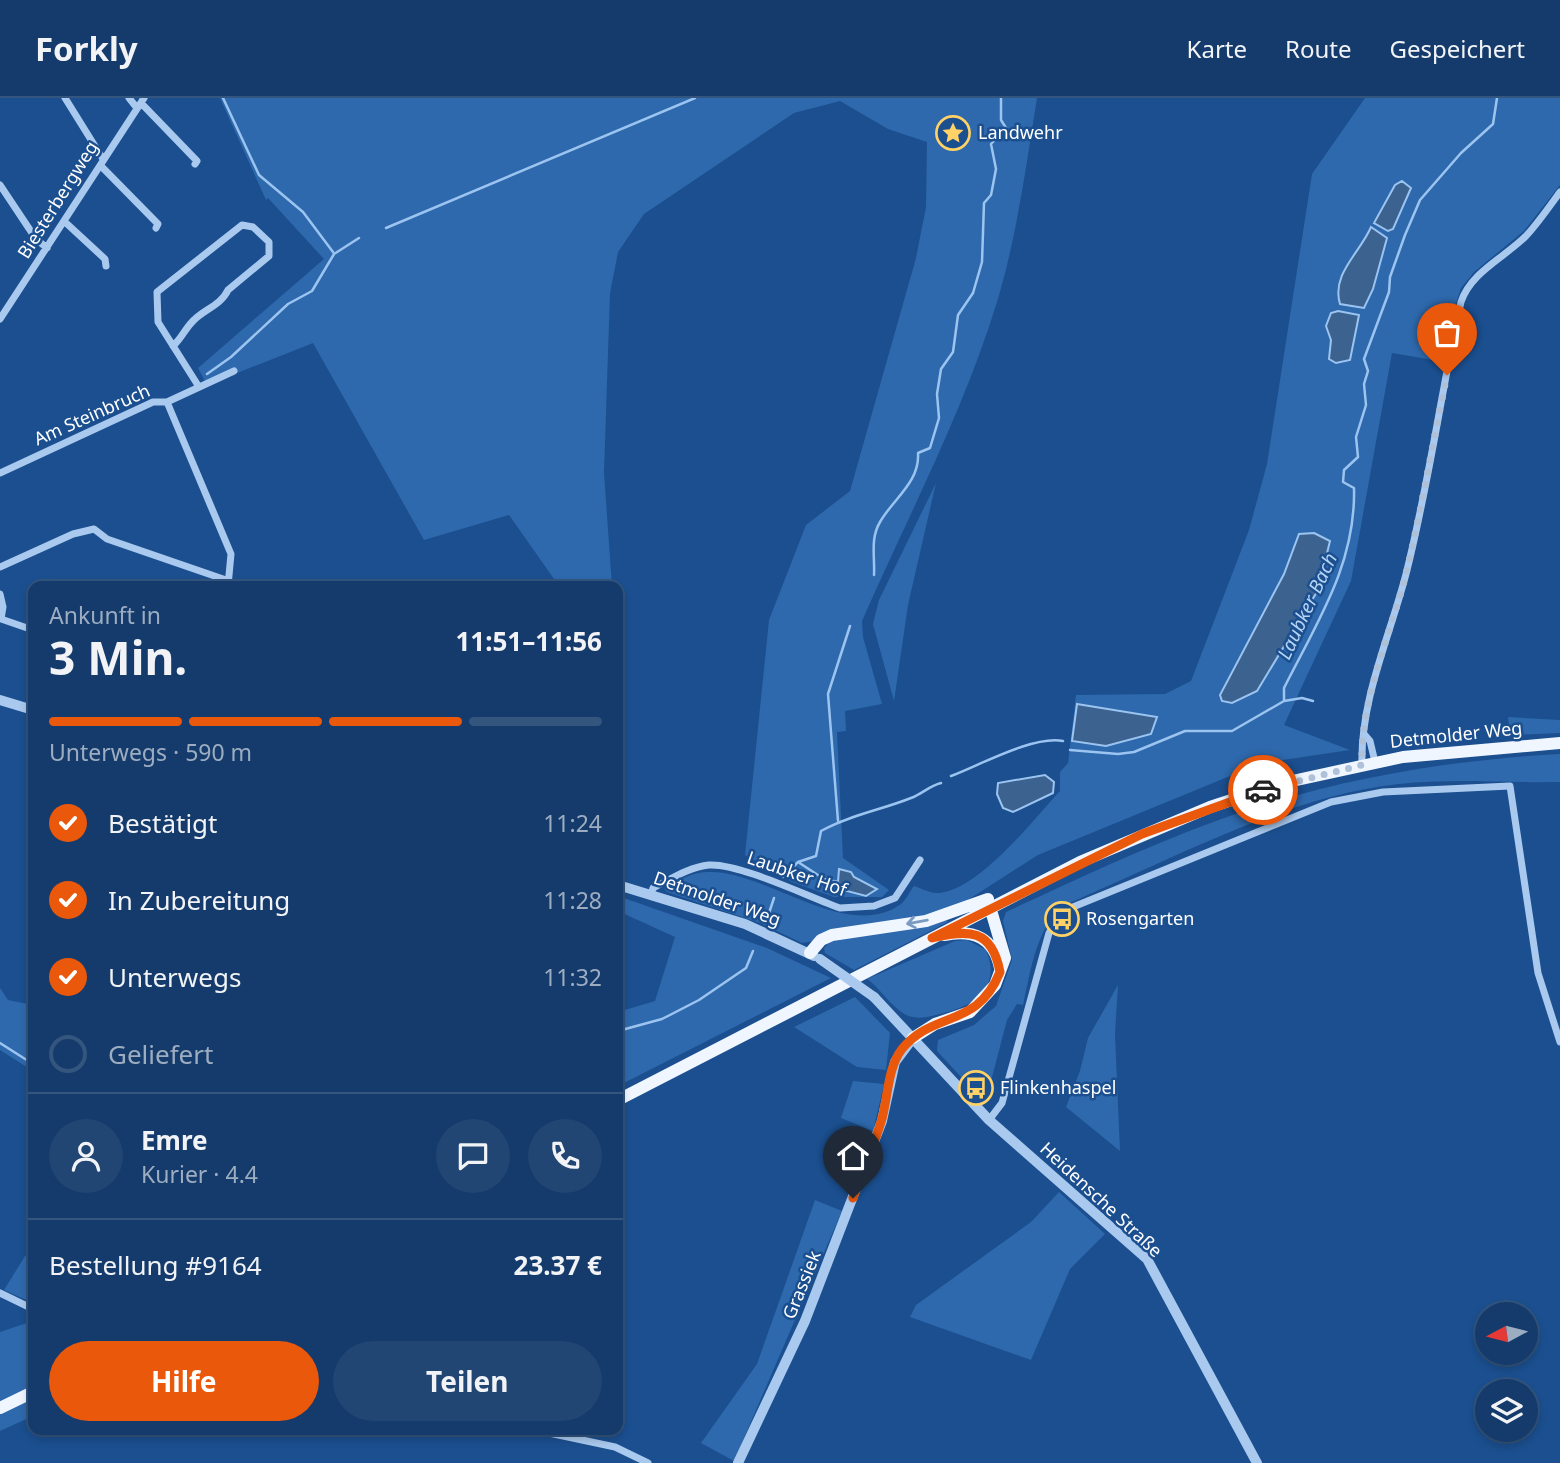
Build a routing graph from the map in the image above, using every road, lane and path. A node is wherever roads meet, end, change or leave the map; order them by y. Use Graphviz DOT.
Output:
graph roads {
  1 [pos="65,98"];
  2 [pos="129,98"];
  3 [pos="140,103"];
  4 [pos="102,162"];
  5 [pos="195,164"];
  6 [pos="0,185"];
  7 [pos="1560,192"];
  8 [pos="65,222"];
  9 [pos="156,228"];
  10 [pos="47,248"];
  11 [pos="106,266"];
  12 [pos="0,319"];
  13 [pos="173,346"];
  14 [pos="234,371"];
  15 [pos="200,387"];
  16 [pos="167,402"];
  17 [pos="0,473"];
  18 [pos="0,567"];
  19 [pos="221,581"];
  20 [pos="229,581"];
  21 [pos="0,594"];
  22 [pos="1,619"];
  23 [pos="28,627"];
  24 [pos="0,700"];
  25 [pos="28,708"];
  26 [pos="1364,734"];
  27 [pos="1560,743"];
  28 [pos="1369,763"];
  29 [pos="920,860"];
  30 [pos="623,887"];
  31 [pos="1029,888"];
  32 [pos="651,895"];
  33 [pos="990,907"];
  34 [pos="932,938"];
  35 [pos="815,956"];
  36 [pos="1000,972"];
  37 [pos="874,997"];
  38 [pos="913,1038"];
  39 [pos="1560,1042"];
  40 [pos="623,1097"];
  41 [pos="989,1120"];
  42 [pos="0,1293"];
  43 [pos="28,1307"];
  44 [pos="28,1394"];
  45 [pos="0,1408"];
  46 [pos="559,1435"];
  47 [pos="648,1463"];
  48 [pos="738,1463"];
  49 [pos="1258,1463"];
  1 -- 4 [label="street"];
  2 -- 3 [label="street"];
  3 -- 4 [label="street, Biesterbergweg"];
  3 -- 5 [label="street"];
  4 -- 8 [label="street, Biesterbergweg"];
  4 -- 9 [label="street"];
  6 -- 10 [label="street"];
  7 -- 26 [label="street"];
  8 -- 10 [label="street, Biesterbergweg"];
  8 -- 11 [label="street"];
  10 -- 12 [label="street, Biesterbergweg"];
  13 -- 13 [label="street"];
  13 -- 15 [label="street"];
  14 -- 15 [label="street, Am Steinbruch"];
  15 -- 16 [label="street, Am Steinbruch"];
  16 -- 17 [label="street, Am Steinbruch"];
  16 -- 20 [label="street"];
  18 -- 19 [label="street"];
  21 -- 22 [label="street"];
  22 -- 23 [label="street"];
  24 -- 25 [label="street"];
  26 -- 28 [label="street"];
  26 -- 28 [label="street"];
  27 -- 28 [label="main road, Detmolder Weg"];
  28 -- 31 [label="main road, Detmolder Weg"];
  29 -- 32 [label="street, Laubker Hof"];
  30 -- 32 [label="street, Detmolder Weg"];
  31 -- 33 [label="main road"];
  31 -- 35 [label="main road, one-way"];
  32 -- 35 [label="street, Detmolder Weg"];
  33 -- 34 [label="main road"];
  33 -- 36 [label="main road"];
  34 -- 36 [label="main road"];
  34 -- 40 [label="main road"];
  35 -- 37 [label="street, Detmolder Weg, bridge"];
  36 -- 38 [label="main road"];
  37 -- 38 [label="street, Heidensche Straße"];
  38 -- 41 [label="street, Heidensche Straße"];
  38 -- 48 [label="street, Grassiek"];
  39 -- 41 [label="street"];
  41 -- 49 [label="street, Heidensche Straße"];
  42 -- 43 [label="street"];
  44 -- 45 [label="main road"];
  46 -- 47 [label="street"];
}
